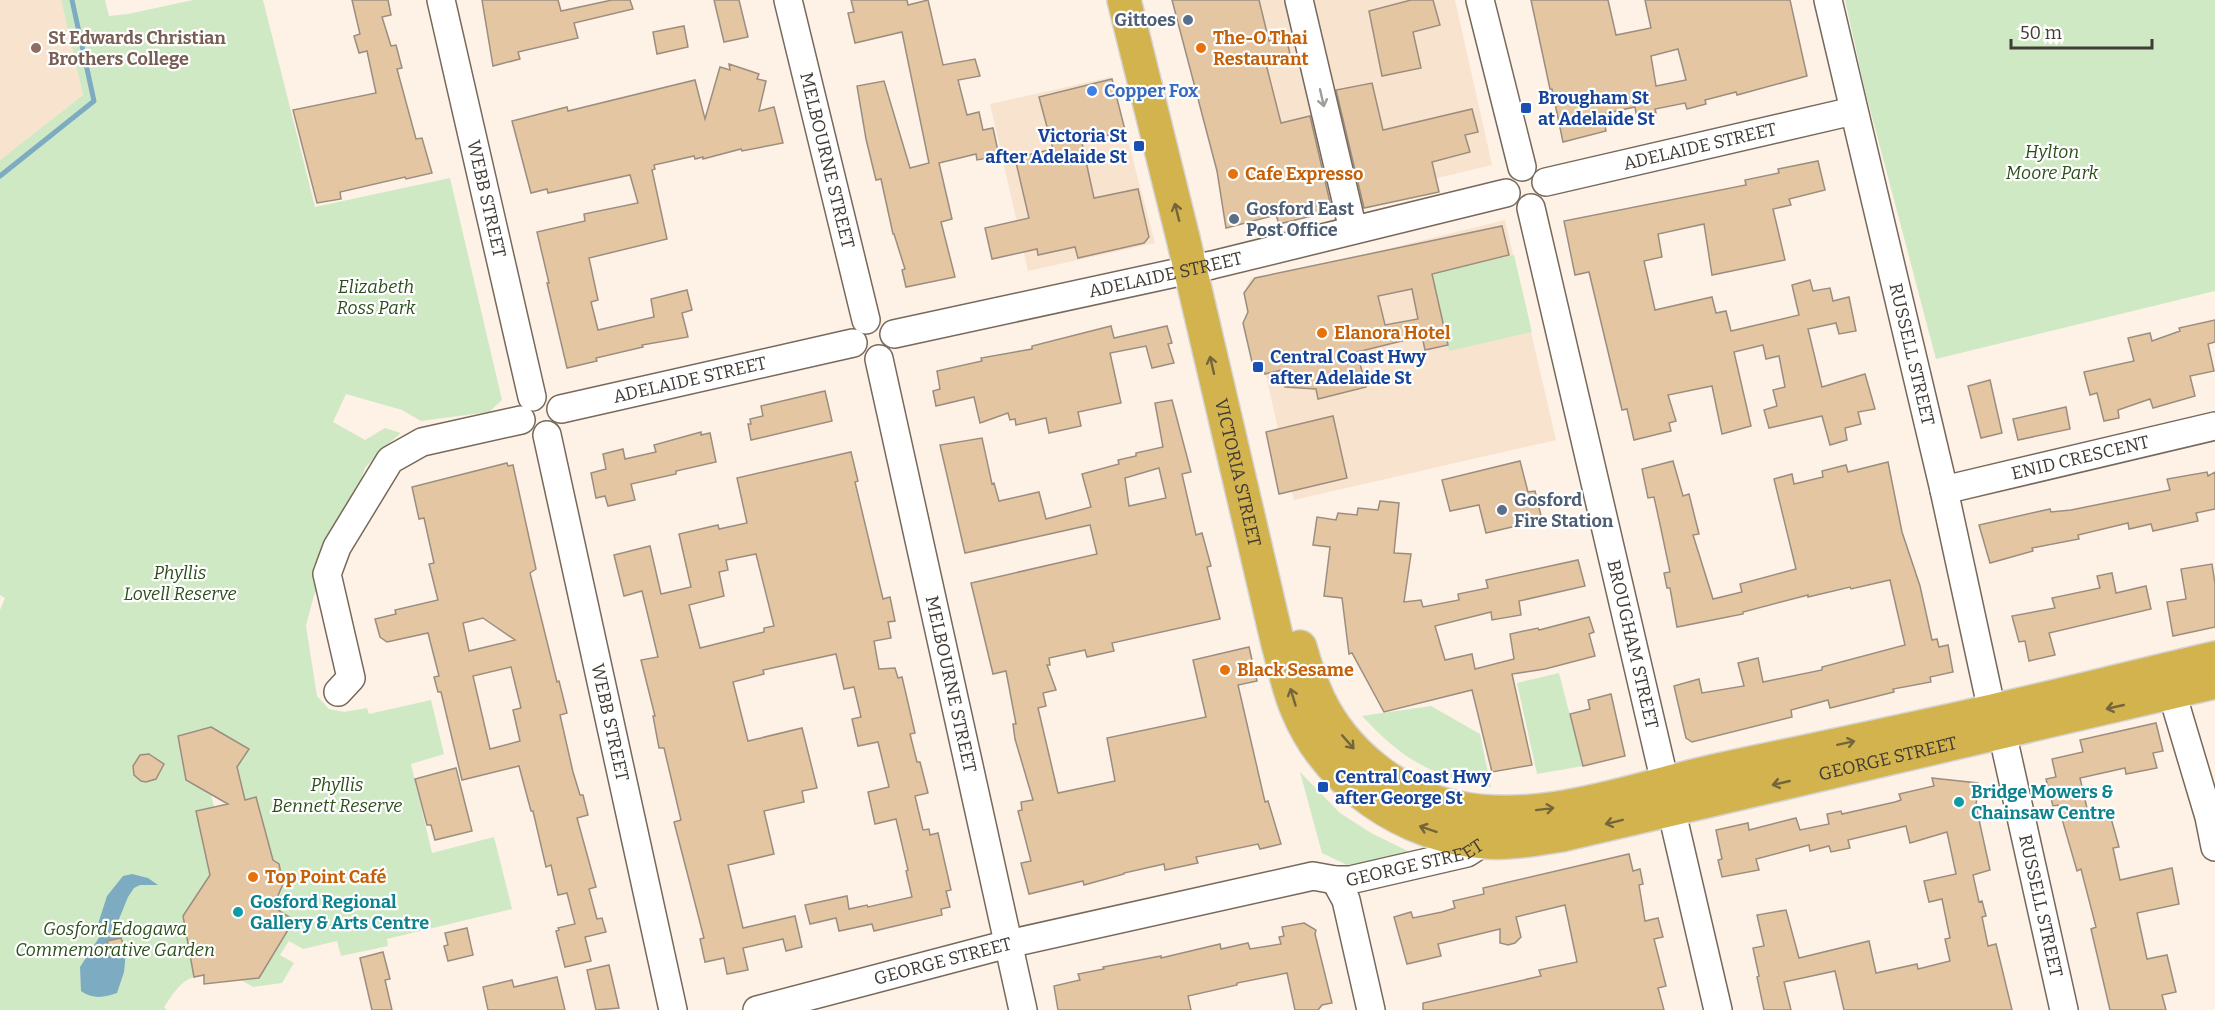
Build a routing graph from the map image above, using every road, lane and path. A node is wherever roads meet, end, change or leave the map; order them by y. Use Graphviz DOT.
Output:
graph roads {
  1 [pos="441,0"];
  2 [pos="788,0"];
  3 [pos="1124,0"];
  4 [pos="1148,0"];
  5 [pos="1299,0"];
  6 [pos="1480,0"];
  7 [pos="1828,0"];
  8 [pos="1853,111"];
  9 [pos="1522,168"];
  10 [pos="1546,182"];
  11 [pos="1506,193"];
  12 [pos="1531,208"];
  13 [pos="1353,230"];
  14 [pos="1201,267"];
  15 [pos="866,320"];
  16 [pos="894,333"];
  17 [pos="853,343"];
  18 [pos="879,359"];
  19 [pos="526,408"];
  20 [pos="561,410"];
  21 [pos="2215,426"];
  22 [pos="547,435"];
  23 [pos="1944,489"];
  24 [pos="2215,658"];
  25 [pos="2168,682"];
  26 [pos="2215,682"];
  27 [pos="338,692"];
  28 [pos="1997,722"];
  29 [pos="1668,795"];
  30 [pos="2212,816"];
  31 [pos="1486,827"];
  32 [pos="2215,847"];
  33 [pos="1335,880"];
  34 [pos="1008,944"];
  35 [pos="673,1010"];
  36 [pos="757,1010"];
  37 [pos="1023,1010"];
  38 [pos="1371,1010"];
  39 [pos="1718,1010"];
  40 [pos="2064,1010"];
  1 -- 19 [label="street, WEBB STREET"];
  2 -- 15 [label="street, MELBOURNE STREET"];
  14 -- 3 [label="highway, VICTORIA STREET, one-way"];
  4 -- 14 [label="highway, VICTORIA STREET"];
  5 -- 13 [label="street, one-way"];
  6 -- 9 [label="street"];
  7 -- 8 [label="street, RUSSELL STREET"];
  8 -- 10 [label="street, ADELAIDE STREET"];
  8 -- 23 [label="street, RUSSELL STREET"];
  9 -- 10 [label="street"];
  9 -- 11 [label="street"];
  10 -- 12 [label="street"];
  11 -- 12 [label="street"];
  11 -- 13 [label="street, ADELAIDE STREET"];
  12 -- 29 [label="street, BROUGHAM STREET"];
  13 -- 14 [label="street, ADELAIDE STREET"];
  14 -- 16 [label="street, ADELAIDE STREET"];
  14 -- 31 [label="highway, VICTORIA STREET"];
  15 -- 16 [label="street"];
  15 -- 17 [label="street"];
  16 -- 18 [label="street"];
  17 -- 18 [label="street"];
  17 -- 20 [label="street, ADELAIDE STREET"];
  18 -- 34 [label="street, MELBOURNE STREET"];
  19 -- 20 [label="street"];
  19 -- 22 [label="street"];
  19 -- 27 [label="street"];
  20 -- 22 [label="street"];
  21 -- 23 [label="street, ENID CRESCENT"];
  22 -- 35 [label="street, WEBB STREET"];
  23 -- 28 [label="street, RUSSELL STREET"];
  24 -- 25 [label="highway, GEORGE STREET"];
  25 -- 26 [label="highway, GEORGE STREET"];
  25 -- 28 [label="highway, GEORGE STREET"];
  25 -- 30 [label="street"];
  28 -- 29 [label="highway, GEORGE STREET"];
  28 -- 40 [label="street, RUSSELL STREET"];
  29 -- 31 [label="highway, GEORGE STREET"];
  29 -- 39 [label="street, BROUGHAM STREET"];
  30 -- 32 [label="street"];
  31 -- 33 [label="street, GEORGE STREET"];
  33 -- 34 [label="street, GEORGE STREET"];
  33 -- 38 [label="street"];
  34 -- 36 [label="street, GEORGE STREET"];
  34 -- 37 [label="street, MELBOURNE STREET"];
}
